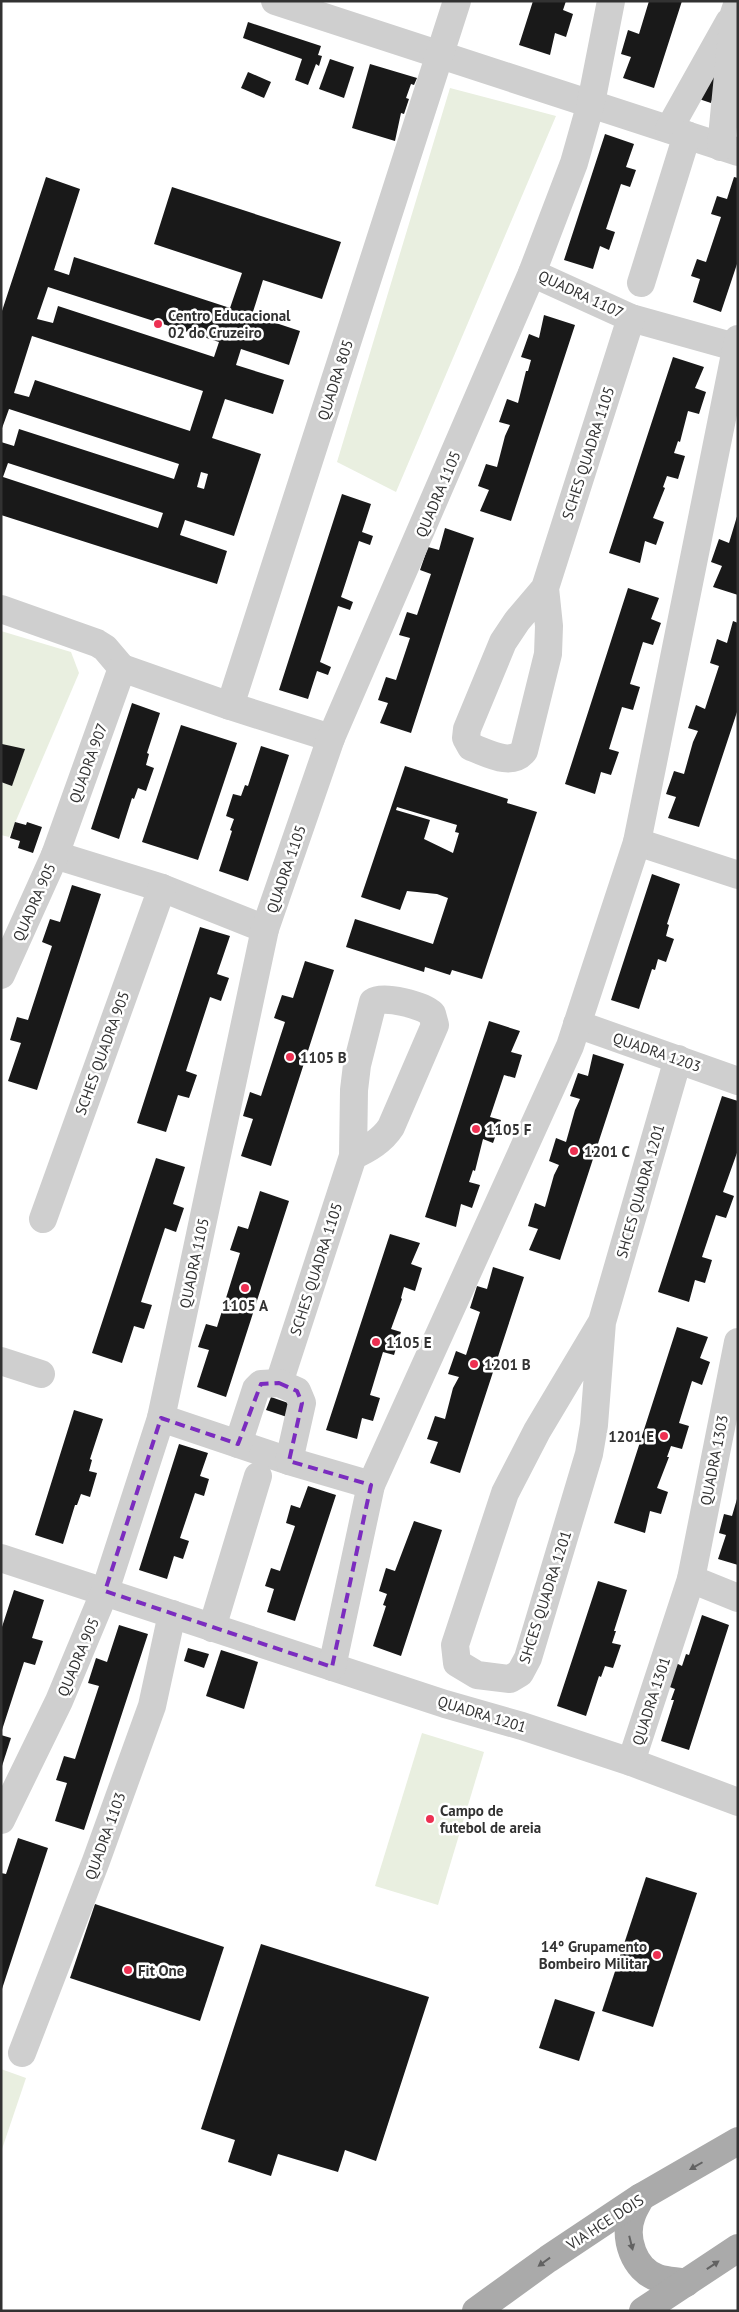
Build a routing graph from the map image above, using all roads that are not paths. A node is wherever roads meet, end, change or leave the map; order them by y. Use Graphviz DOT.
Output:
graph roads {
  1 [pos="275,1"];
  2 [pos="457,1"];
  3 [pos="611,1"];
  4 [pos="736,8"];
  5 [pos="439,54"];
  6 [pos="590,103"];
  7 [pos="678,132"];
  8 [pos="730,149"];
  9 [pos="532,273"];
  10 [pos="641,282"];
  11 [pos="631,318"];
  12 [pos="736,343"];
  13 [pos="545,588"];
  14 [pos="1,609"];
  15 [pos="122,668"];
  16 [pos="230,706"];
  17 [pos="331,738"];
  18 [pos="637,842"];
  19 [pos="55,856"];
  20 [pos="738,875"];
  21 [pos="162,888"];
  22 [pos="265,929"];
  23 [pos="1,975"];
  24 [pos="577,1024"];
  25 [pos="678,1059"];
  26 [pos="738,1081"];
  27 [pos="353,1156"];
  28 [pos="43,1219"];
  29 [pos="602,1322"];
  30 [pos="738,1342"];
  31 [pos="1,1361"];
  32 [pos="41,1374"];
  33 [pos="279,1383"];
  34 [pos="161,1418"];
  35 [pos="238,1444"];
  36 [pos="289,1461"];
  37 [pos="258,1476"];
  38 [pos="371,1485"];
  39 [pos="1,1558"];
  40 [pos="691,1579"];
  41 [pos="105,1591"];
  42 [pos="738,1598"];
  43 [pos="172,1614"];
  44 [pos="212,1628"];
  45 [pos="332,1667"];
  46 [pos="631,1762"];
  47 [pos="738,1802"];
  48 [pos="1,1820"];
  49 [pos="22,2053"];
  50 [pos="738,2141"];
  51 [pos="641,2198"];
  52 [pos="738,2248"];
  53 [pos="686,2283"];
  54 [pos="476,2311"];
  55 [pos="643,2311"];
  1 -- 5 [label="street"];
  2 -- 5 [label="street, QUADRA 805"];
  3 -- 6 [label="street, QUADRA 1107"];
  4 -- 7 [label="street"];
  4 -- 8 [label="street"];
  5 -- 6 [label="street"];
  5 -- 16 [label="street, QUADRA 805"];
  6 -- 7 [label="street"];
  6 -- 9 [label="street, QUADRA 1107"];
  7 -- 8 [label="street"];
  7 -- 10 [label="street"];
  9 -- 11 [label="street, QUADRA 1107"];
  9 -- 17 [label="street, QUADRA 1105"];
  11 -- 12 [label="street, QUADRA 1107"];
  11 -- 13 [label="street, SCHES QUADRA 1105"];
  12 -- 18 [label="street"];
  13 -- 13 [label="street, SCHES QUADRA 1105"];
  14 -- 15 [label="street"];
  15 -- 16 [label="street"];
  15 -- 19 [label="street, QUADRA 907"];
  16 -- 17 [label="street"];
  17 -- 22 [label="street, QUADRA 1105"];
  18 -- 20 [label="street"];
  18 -- 24 [label="street"];
  19 -- 21 [label="street"];
  19 -- 23 [label="street, QUADRA 905"];
  21 -- 22 [label="street"];
  21 -- 28 [label="street, SCHES QUADRA 905"];
  22 -- 34 [label="street, QUADRA 1105"];
  24 -- 25 [label="street, QUADRA 1203"];
  24 -- 38 [label="street"];
  25 -- 26 [label="street, QUADRA 1203"];
  25 -- 29 [label="street, SHCES QUADRA 1201"];
  27 -- 27 [label="street, SCHES QUADRA 1105"];
  27 -- 33 [label="street, SCHES QUADRA 1105"];
  29 -- 29 [label="street, SHCES QUADRA 1201"];
  30 -- 40 [label="street, QUADRA 1303"];
  31 -- 32 [label="street"];
  33 -- 35 [label="street"];
  33 -- 36 [label="street"];
  34 -- 35 [label="street"];
  34 -- 41 [label="street"];
  35 -- 36 [label="street"];
  36 -- 38 [label="street"];
  37 -- 44 [label="street"];
  38 -- 45 [label="street"];
  39 -- 41 [label="street"];
  40 -- 42 [label="street"];
  40 -- 46 [label="street, QUADRA 1301"];
  41 -- 43 [label="street"];
  41 -- 48 [label="street, QUADRA 905"];
  43 -- 44 [label="street"];
  43 -- 49 [label="street, QUADRA 1103"];
  44 -- 45 [label="street"];
  45 -- 46 [label="street, QUADRA 1201"];
  46 -- 47 [label="street, QUADRA 1301"];
  50 -- 51 [label="main road, VIA HCE DOIS, one-way"];
  51 -- 53 [label="main road, one-way"];
  51 -- 54 [label="main road, VIA HCE DOIS, one-way"];
  53 -- 52 [label="main road, one-way"];
  53 -- 55 [label="main road"];
}
